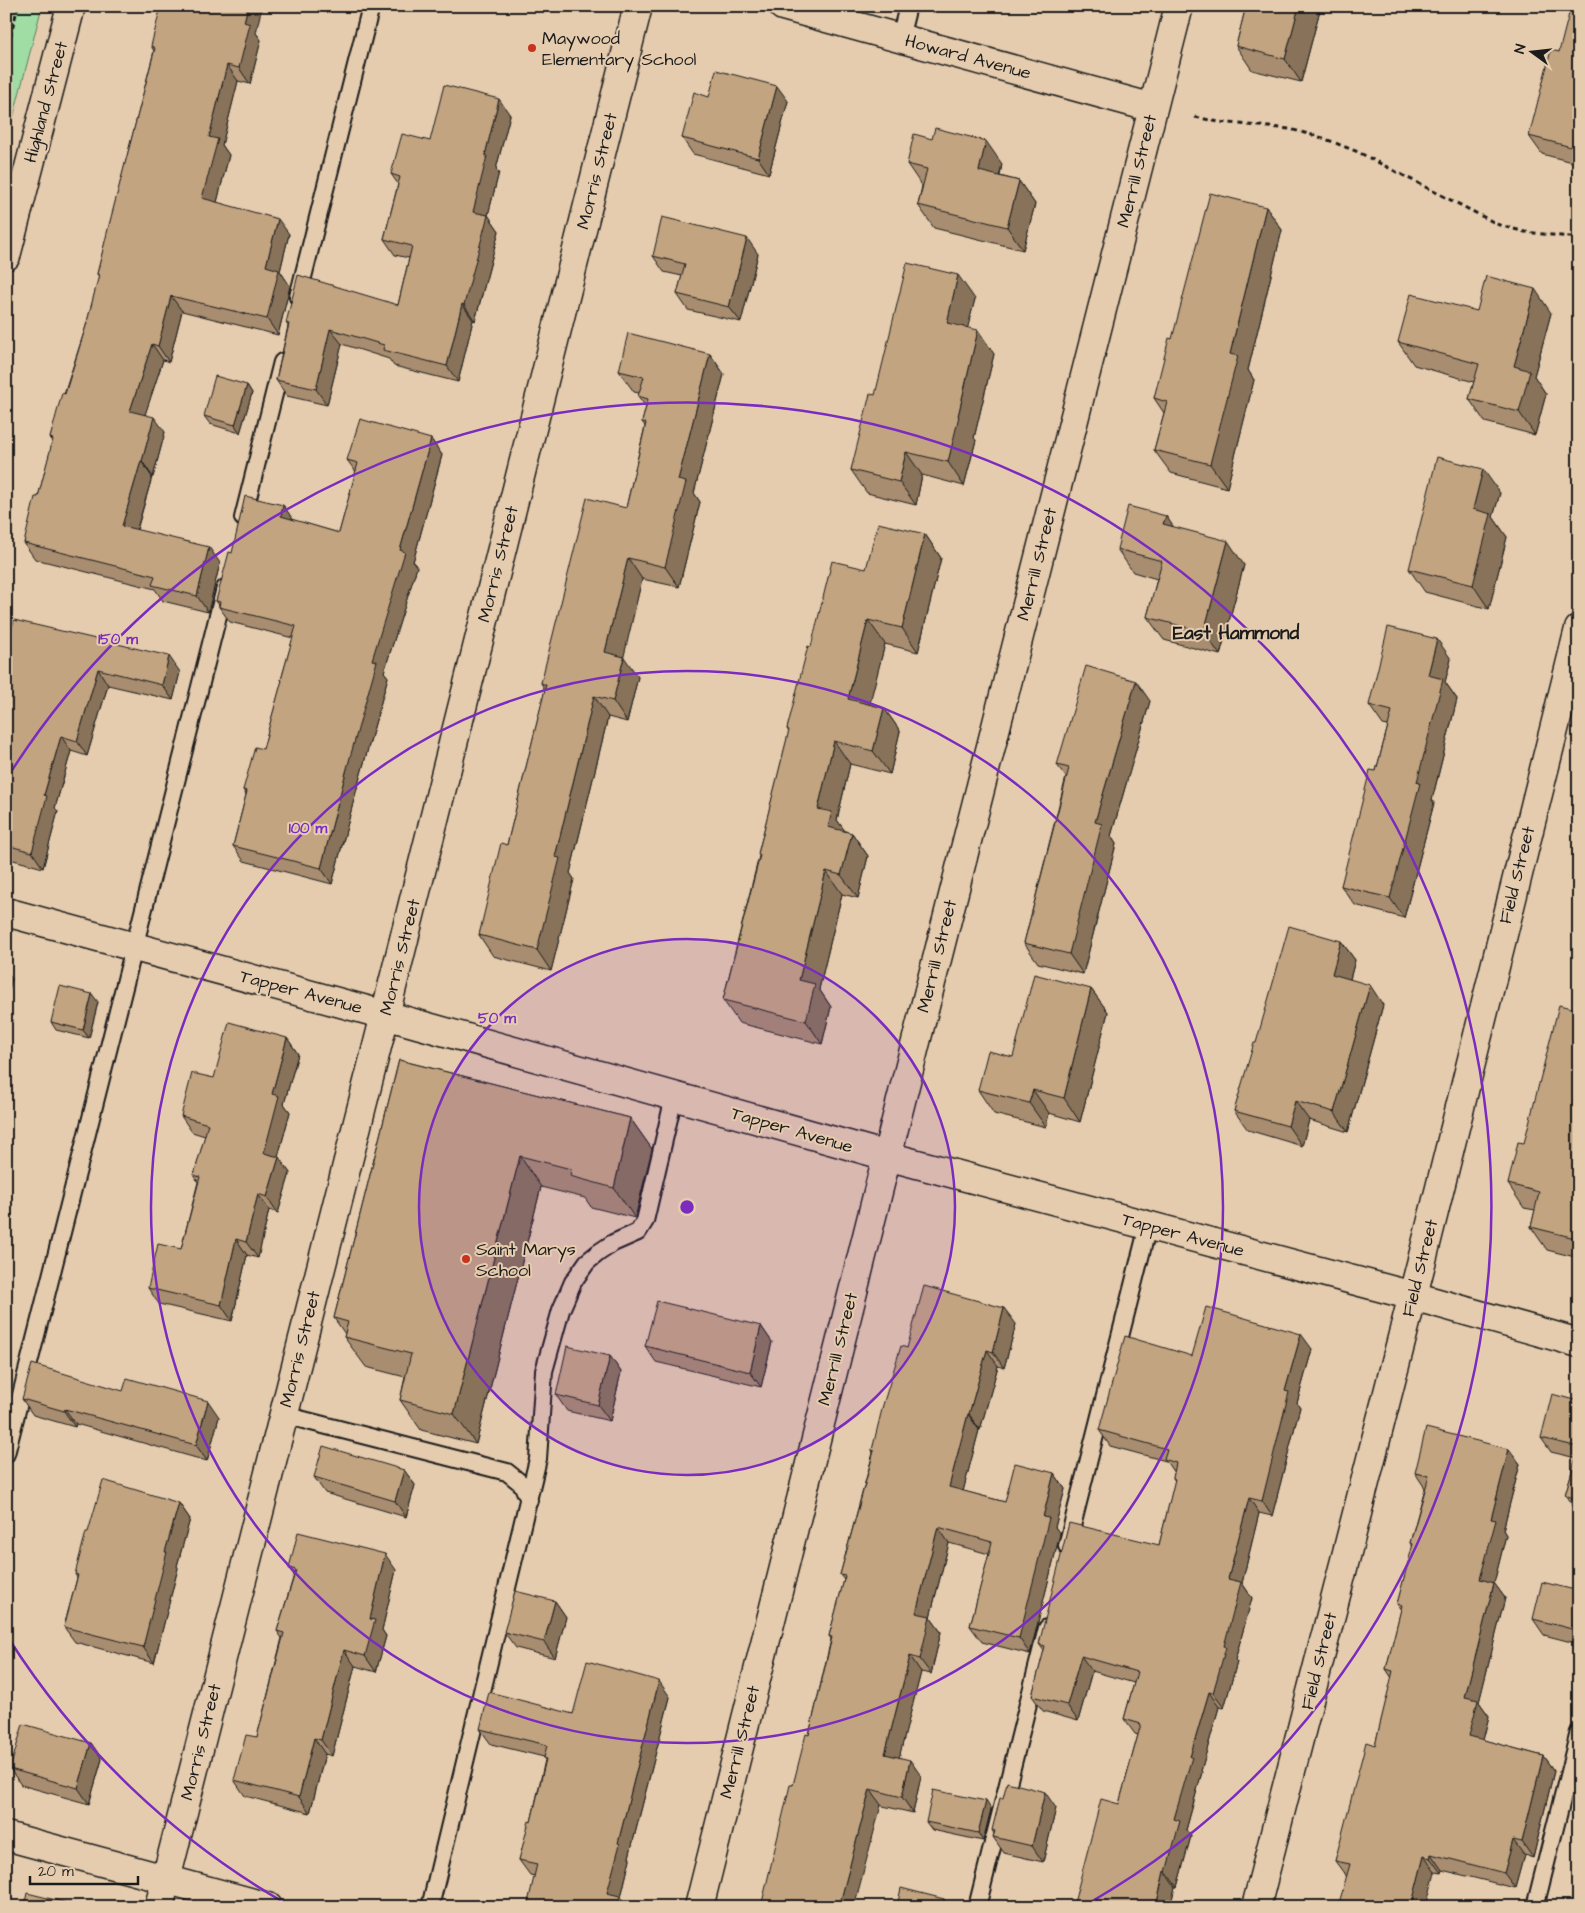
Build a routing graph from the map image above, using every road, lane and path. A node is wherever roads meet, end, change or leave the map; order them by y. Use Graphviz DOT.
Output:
graph roads {
  1 [pos="18,6"];
  2 [pos="71,6"];
  3 [pos="371,6"];
  4 [pos="638,6"];
  5 [pos="783,6"];
  6 [pos="908,6"];
  7 [pos="1179,6"];
  8 [pos="900,38"];
  9 [pos="6,54"];
  10 [pos="1153,108"];
  11 [pos="1195,117"];
  12 [pos="1579,238"];
  13 [pos="6,256"];
  14 [pos="293,317"];
  15 [pos="286,346"];
  16 [pos="240,530"];
  17 [pos="230,569"];
  18 [pos="1579,629"];
  19 [pos="6,912"];
  20 [pos="135,947"];
  21 [pos="385,1015"];
  22 [pos="674,1097"];
  23 [pos="886,1156"];
  24 [pos="1148,1226"];
  25 [pos="1413,1296"];
  26 [pos="1579,1343"];
  27 [pos="284,1415"];
  28 [pos="6,1454"];
  29 [pos="528,1500"];
  30 [pos="1063,1562"];
  31 [pos="1051,1609"];
  32 [pos="1579,1732"];
  33 [pos="6,1836"];
  34 [pos="166,1879"];
  35 [pos="159,1907"];
  36 [pos="268,1907"];
  37 [pos="430,1907"];
  38 [pos="699,1907"];
  39 [pos="977,1907"];
  40 [pos="1256,1907"];
  41 [pos="1535,1907"];
  1 -- 9 [label="path"];
  2 -- 13 [label="street, Highland Street"];
  3 -- 14 [label="lane"];
  4 -- 21 [label="street, Morris Street"];
  5 -- 8 [label="street, Howard Avenue"];
  6 -- 8 [label="lane"];
  7 -- 10 [label="street, Merrill Street"];
  8 -- 10 [label="street, Howard Avenue"];
  10 -- 23 [label="street, Merrill Street"];
  11 -- 12 [label="path"];
  15 -- 16 [label="lane"];
  17 -- 20 [label="lane"];
  18 -- 25 [label="street, Field Street"];
  19 -- 20 [label="street, Tapper Avenue"];
  20 -- 21 [label="street, Tapper Avenue"];
  20 -- 28 [label="lane"];
  21 -- 22 [label="street, Tapper Avenue"];
  21 -- 27 [label="street, Morris Street"];
  22 -- 23 [label="street, Tapper Avenue"];
  22 -- 29 [label="lane"];
  23 -- 24 [label="street, Tapper Avenue"];
  23 -- 38 [label="street, Merrill Street"];
  24 -- 25 [label="street, Tapper Avenue"];
  24 -- 30 [label="lane"];
  25 -- 26 [label="street, Tapper Avenue"];
  25 -- 40 [label="street, Field Street"];
  27 -- 29 [label="lane"];
  27 -- 34 [label="street, Morris Street"];
  29 -- 37 [label="lane"];
  31 -- 39 [label="lane"];
  32 -- 41 [label="lane"];
  33 -- 34 [label="street"];
  34 -- 35 [label="street, Morris Street"];
  34 -- 36 [label="street"];
}
